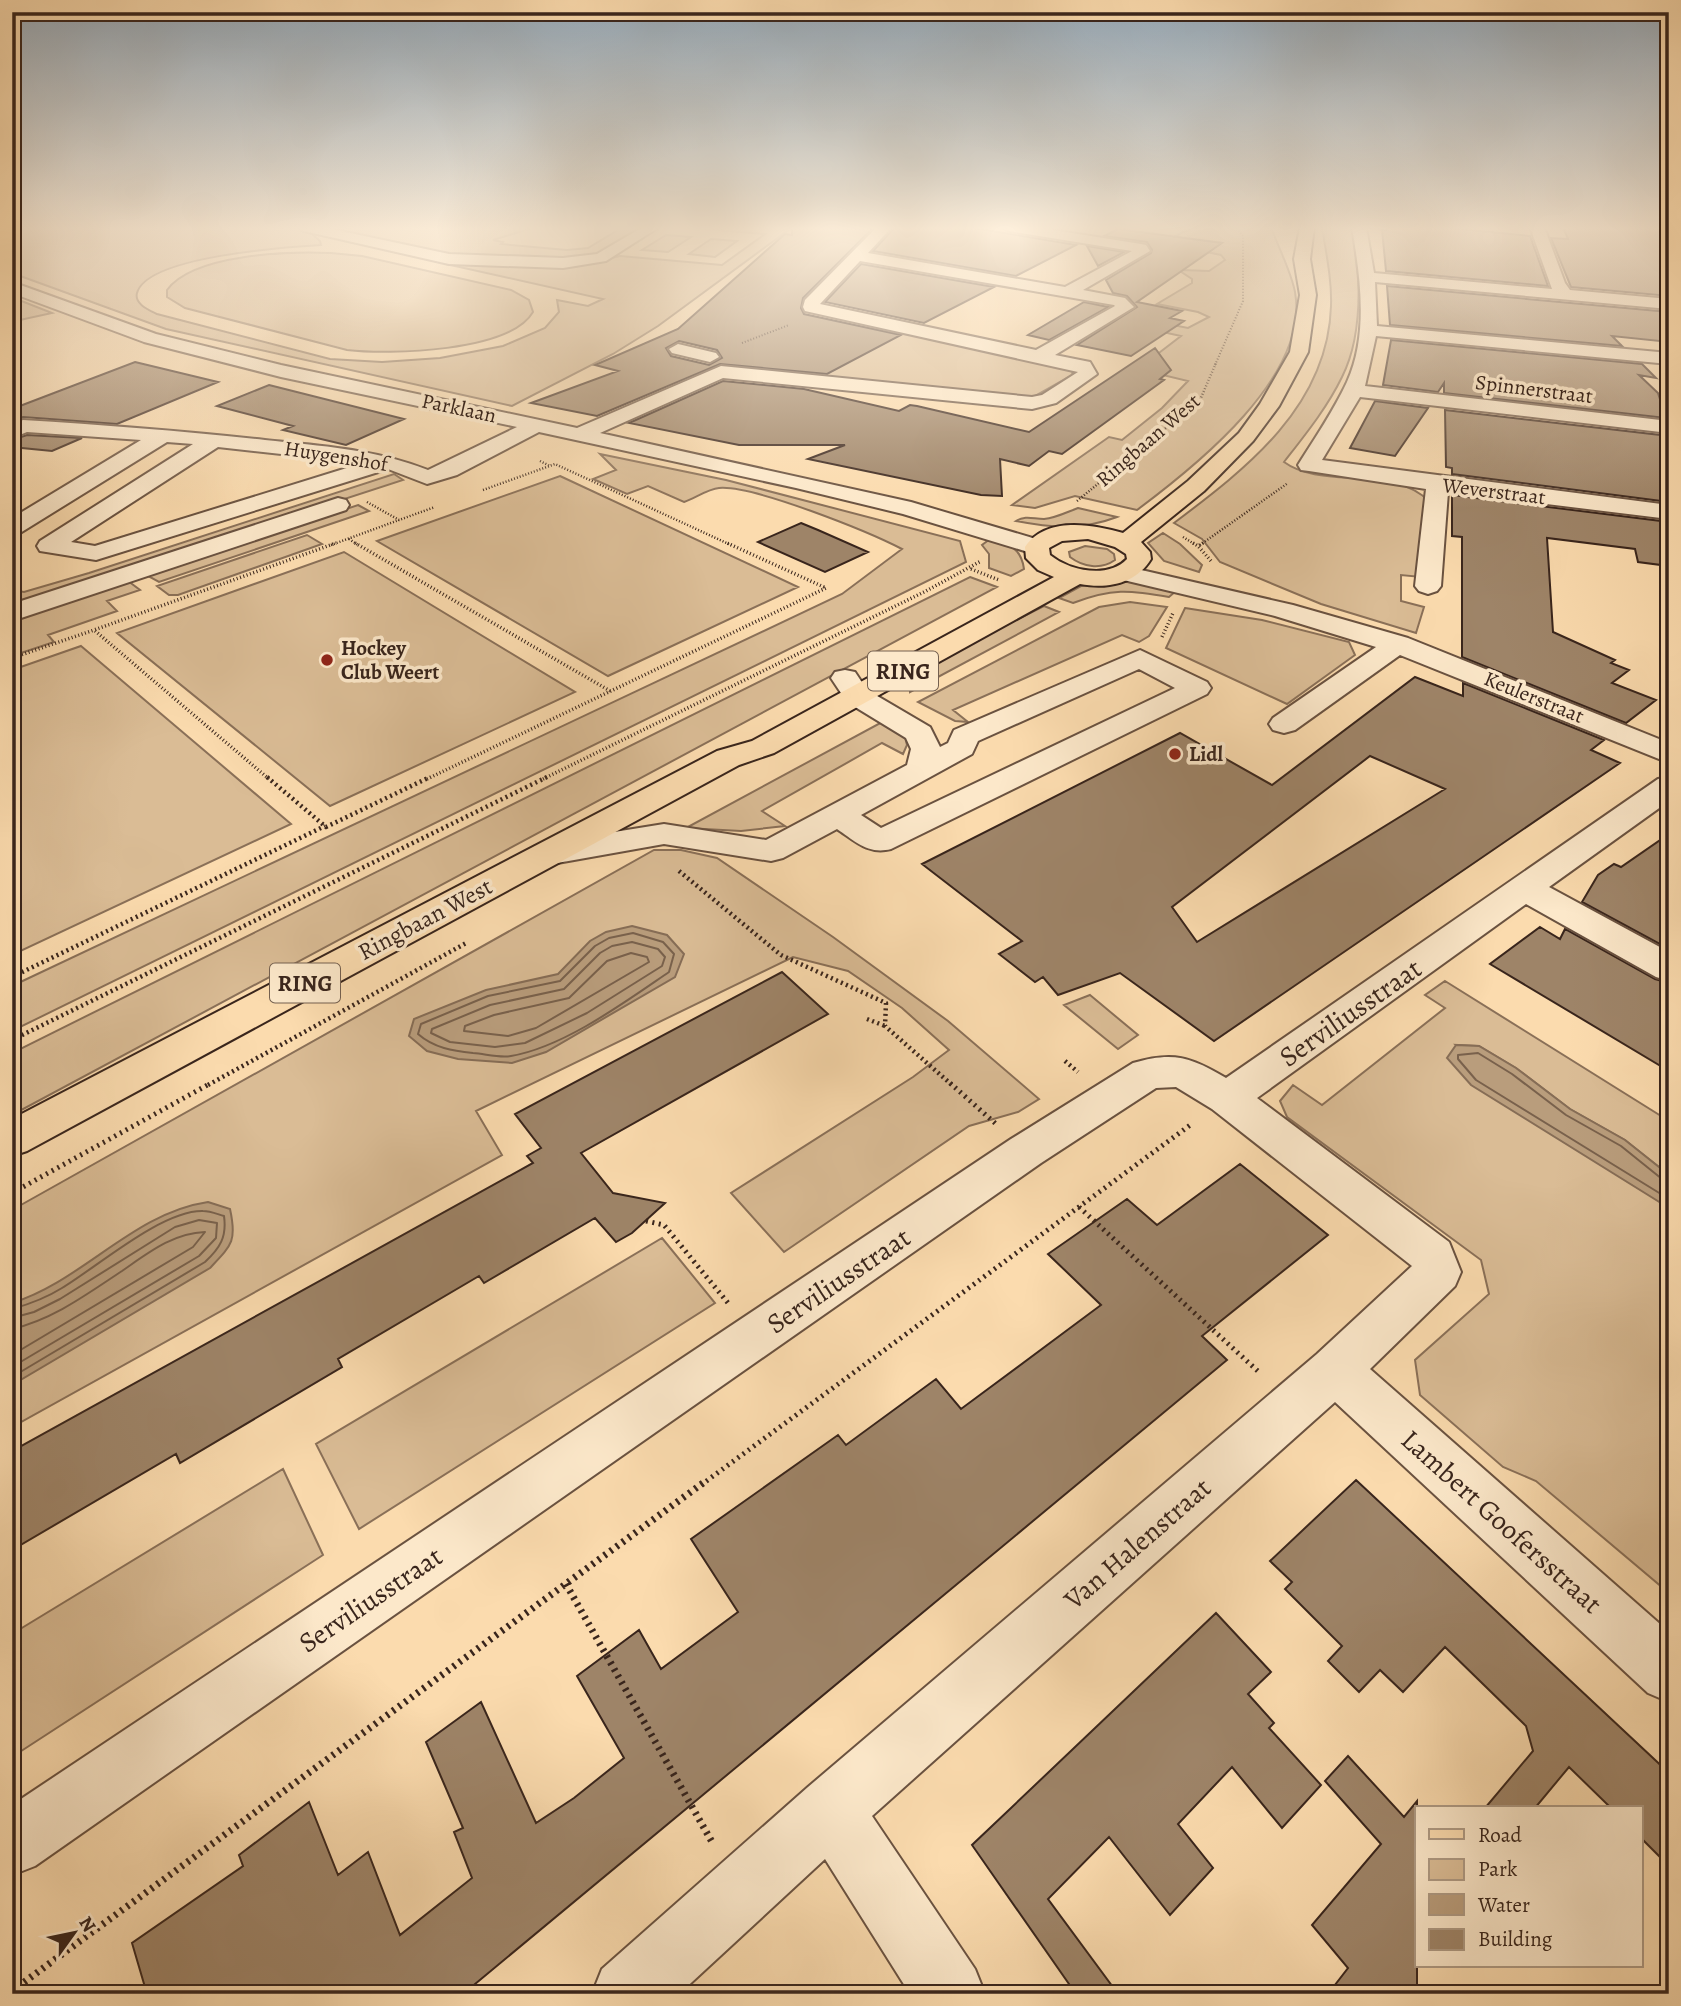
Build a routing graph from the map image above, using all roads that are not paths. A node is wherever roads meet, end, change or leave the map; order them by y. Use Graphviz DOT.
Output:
graph roads {
  1 [pos="101,321"];
  2 [pos="873,321"];
  3 [pos="1102,321"];
  4 [pos="1304,321"];
  5 [pos="1368,321"];
  6 [pos="1662,321"];
  7 [pos="1663,327"];
  8 [pos="1368,330"];
  9 [pos="678,349"];
  10 [pos="1038,357"];
  11 [pos="718,359"];
  12 [pos="1669,359"];
  13 [pos="1352,390"];
  14 [pos="537,425"];
  15 [pos="1669,428"];
  16 [pos="12,432"];
  17 [pos="163,435"];
  18 [pos="578,435"];
  19 [pos="213,441"];
  20 [pos="389,462"];
  21 [pos="427,477"];
  22 [pos="1438,484"];
  23 [pos="393,488"];
  24 [pos="360,498"];
  25 [pos="1177,499"];
  26 [pos="911,509"];
  27 [pos="1669,512"];
  28 [pos="12,528"];
  29 [pos="1101,533"];
  30 [pos="1054,556"];
  31 [pos="1129,558"];
  32 [pos="1428,586"];
  33 [pos="12,613"];
  34 [pos="1398,644"];
  35 [pos="872,695"];
  36 [pos="1284,724"];
  37 [pos="965,736"];
  38 [pos="1669,754"];
  39 [pos="922,767"];
  40 [pos="1669,786"];
  41 [pos="837,814"];
  42 [pos="546,855"];
  43 [pos="1526,889"];
  44 [pos="1669,968"];
  45 [pos="1227,1098"];
  46 [pos="12,1139"];
  47 [pos="1335,1370"];
  48 [pos="1669,1672"];
  49 [pos="831,1810"];
  50 [pos="12,1843"];
  51 [pos="627,1994"];
  52 [pos="950,1994"];
  1 -- 14 [label="street, Parklaan"];
  2 -- 10 [label="street"];
  3 -- 10 [label="street"];
  4 -- 25 [label="main road, Ringbaan West"];
  5 -- 8 [label="street"];
  6 -- 7 [label="street"];
  8 -- 12 [label="street"];
  8 -- 13 [label="street"];
  9 -- 11 [label="street"];
  10 -- 11 [label="street"];
  11 -- 18 [label="street"];
  13 -- 15 [label="street, Spinnerstraat"];
  13 -- 22 [label="street, Weverstraat"];
  14 -- 18 [label="street, Parklaan"];
  14 -- 21 [label="street"];
  16 -- 17 [label="street, Huygenshof"];
  17 -- 19 [label="street, Huygenshof"];
  17 -- 28 [label="street"];
  18 -- 26 [label="street, Parklaan"];
  19 -- 20 [label="street, Huygenshof"];
  19 -- 20 [label="street"];
  20 -- 21 [label="street, Huygenshof"];
  21 -- 23 [label="street"];
  22 -- 27 [label="street, Weverstraat"];
  22 -- 32 [label="street"];
  24 -- 33 [label="street"];
  25 -- 29 [label="main road, Ringbaan West"];
  25 -- 31 [label="main road, Ringbaan West"];
  26 -- 30 [label="street, Parklaan"];
  26 -- 30 [label="street, Parklaan"];
  29 -- 30 [label="main road"];
  29 -- 31 [label="main road"];
  30 -- 31 [label="main road"];
  30 -- 35 [label="main road, Ringbaan West / RING"];
  31 -- 34 [label="street, Keulerstraat"];
  34 -- 36 [label="street"];
  34 -- 38 [label="street, Keulerstraat"];
  35 -- 37 [label="street"];
  35 -- 39 [label="street"];
  35 -- 42 [label="main road, Ringbaan West / RING"];
  37 -- 39 [label="street"];
  37 -- 41 [label="street"];
  39 -- 41 [label="street"];
  40 -- 43 [label="street, Serviliusstraat"];
  41 -- 42 [label="street"];
  42 -- 46 [label="main road, Ringbaan West / RING"];
  43 -- 44 [label="street"];
  43 -- 45 [label="street, Serviliusstraat"];
  45 -- 47 [label="street, Van Halenstraat"];
  45 -- 50 [label="street, Serviliusstraat"];
  47 -- 48 [label="street, Lambert Goofersstraat"];
  47 -- 49 [label="street, Van Halenstraat"];
  49 -- 51 [label="street, Van Halenstraat"];
  49 -- 52 [label="street"];
}
